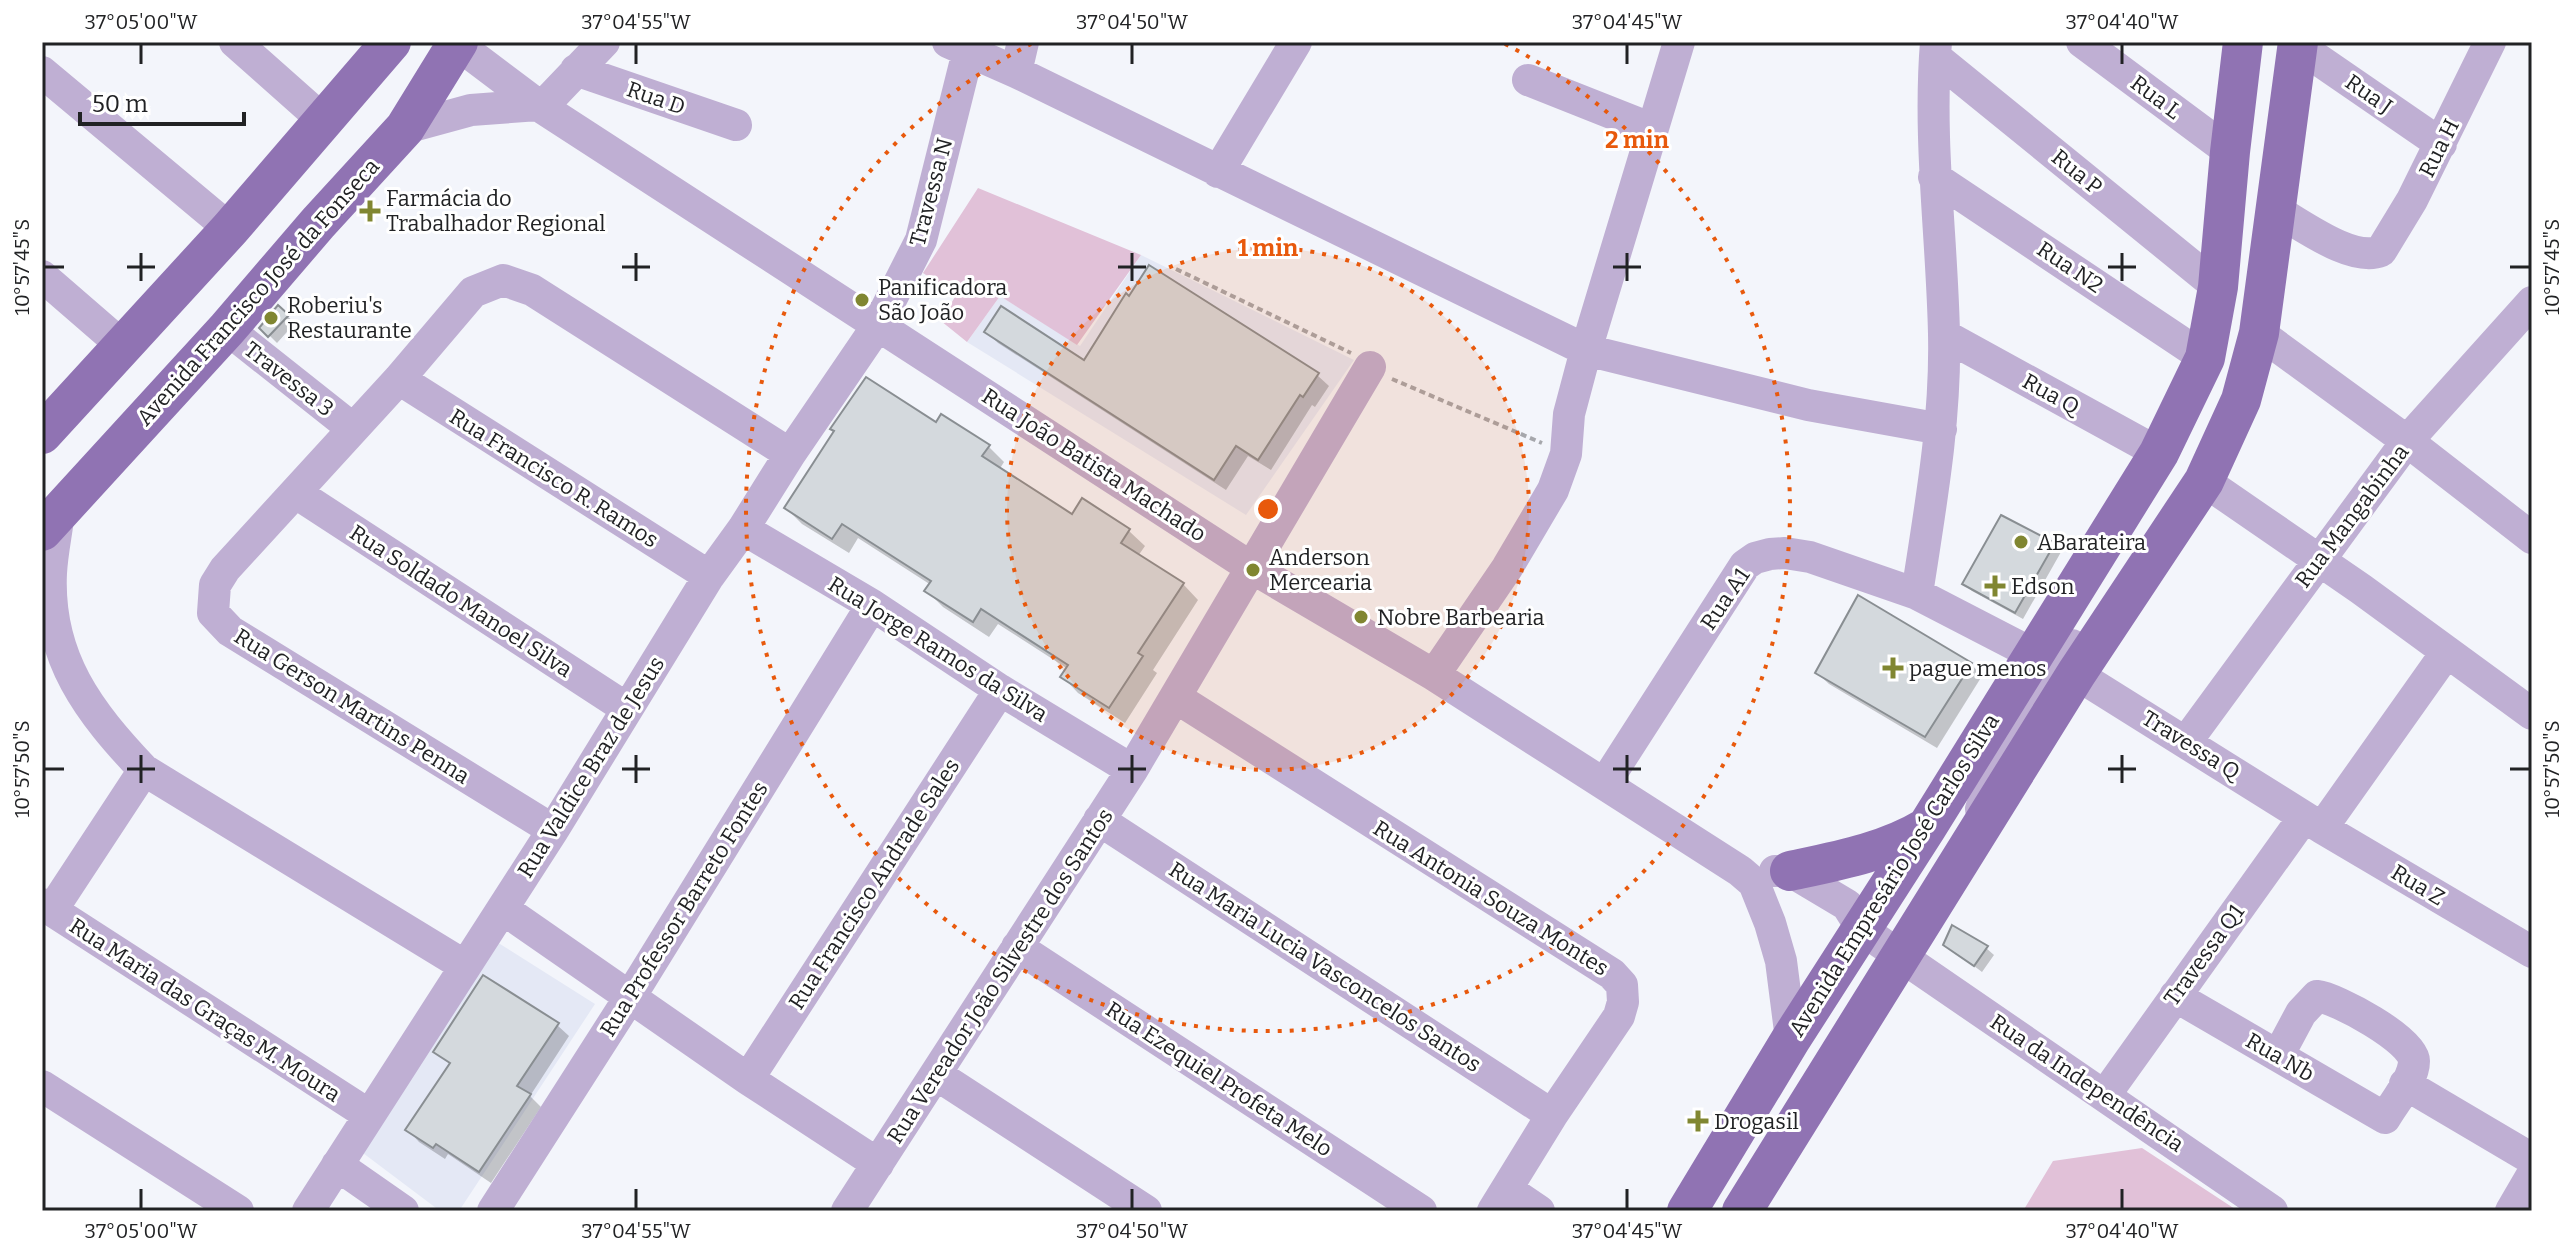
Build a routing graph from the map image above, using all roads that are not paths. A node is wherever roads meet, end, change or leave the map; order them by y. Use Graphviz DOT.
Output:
graph roads {
  1 [pos="235,42"];
  2 [pos="391,42"];
  3 [pos="604,42"];
  4 [pos="1295,42"];
  5 [pos="1679,42"];
  6 [pos="2082,42"];
  7 [pos="2243,42"];
  8 [pos="2253,42"];
  9 [pos="2490,42"];
  10 [pos="458,43"];
  11 [pos="2298,43"];
  12 [pos="958,47"];
  13 [pos="1935,49"];
  14 [pos="1020,57"];
  15 [pos="576,70"];
  16 [pos="42,72"];
  17 [pos="1528,80"];
  18 [pos="2238,84"];
  19 [pos="540,106"];
  20 [pos="324,121"];
  21 [pos="736,125"];
  22 [pos="405,128"];
  23 [pos="1652,129"];
  24 [pos="2441,144"];
  25 [pos="2230,152"];
  26 [pos="1218,172"];
  27 [pos="1934,177"];
  28 [pos="2274,209"];
  29 [pos="230,229"];
  30 [pos="42,276"];
  31 [pos="2218,287"];
  32 [pos="2532,302"];
  33 [pos="878,325"];
  34 [pos="227,329"];
  35 [pos="2259,333"];
  36 [pos="1944,335"];
  37 [pos="124,347"];
  38 [pos="1586,350"];
  39 [pos="2205,358"];
  40 [pos="1370,367"];
  41 [pos="399,379"];
  42 [pos="352,428"];
  43 [pos="1941,429"];
  44 [pos="42,434"];
  45 [pos="2407,441"];
  46 [pos="2159,453"];
  47 [pos="790,454"];
  48 [pos="2204,481"];
  49 [pos="296,493"];
  50 [pos="51,521"];
  51 [pos="743,529"];
  52 [pos="2532,538"];
  53 [pos="2152,559"];
  54 [pos="2317,561"];
  55 [pos="1252,568"];
  56 [pos="709,576"];
  57 [pos="1917,594"];
  58 [pos="872,605"];
  59 [pos="2446,653"];
  60 [pos="2033,654"];
  61 [pos="2076,674"];
  62 [pos="1434,675"];
  63 [pos="1000,690"];
  64 [pos="1175,697"];
  65 [pos="626,708"];
  66 [pos="2000,708"];
  67 [pos="2532,714"];
  68 [pos="2186,742"];
  69 [pos="144,770"];
  70 [pos="1132,770"];
  71 [pos="1605,783"];
  72 [pos="1099,820"];
  73 [pos="2313,822"];
  74 [pos="1927,827"];
  75 [pos="553,830"];
  76 [pos="1977,832"];
  77 [pos="1762,875"];
  78 [pos="47,907"];
  79 [pos="503,909"];
  80 [pos="1862,929"];
  81 [pos="1017,947"];
  82 [pos="2532,952"];
  83 [pos="1901,957"];
  84 [pos="465,966"];
  85 [pos="2175,996"];
  86 [pos="630,997"];
  87 [pos="1791,1039"];
  88 [pos="2278,1056"];
  89 [pos="937,1075"];
  90 [pos="748,1079"];
  91 [pos="2405,1084"];
  92 [pos="42,1086"];
  93 [pos="2105,1095"];
  94 [pos="369,1115"];
  95 [pos="1552,1115"];
  96 [pos="2532,1159"];
  97 [pos="878,1164"];
  98 [pos="337,1165"];
  99 [pos="2532,1175"];
  100 [pos="1500,1201"];
  101 [pos="238,1211"];
  102 [pos="308,1211"];
  103 [pos="403,1211"];
  104 [pos="493,1211"];
  105 [pos="848,1211"];
  106 [pos="1146,1211"];
  107 [pos="1421,1211"];
  108 [pos="1539,1211"];
  109 [pos="1687,1211"];
  110 [pos="1742,1211"];
  111 [pos="2272,1211"];
  112 [pos="2511,1211"];
  1 -- 20 [label="street"];
  2 -- 20 [label="main road"];
  3 -- 15 [label="street"];
  4 -- 26 [label="street"];
  5 -- 23 [label="street"];
  6 -- 25 [label="street, Rua L"];
  7 -- 18 [label="main road, Avenida Empresário José Carlos Silva"];
  8 -- 18 [label="street"];
  9 -- 24 [label="street, Rua H"];
  10 -- 19 [label="street, Rua João Batista Machado"];
  10 -- 22 [label="main road, Avenida Francisco José da Fonseca"];
  11 -- 24 [label="street, Rua J"];
  11 -- 28 [label="main road"];
  12 -- 14 [label="street"];
  12 -- 33 [label="street, Travessa N"];
  13 -- 27 [label="street"];
  13 -- 31 [label="street, Rua P"];
  14 -- 26 [label="street"];
  15 -- 19 [label="street"];
  15 -- 21 [label="street, Rua D"];
  16 -- 29 [label="street"];
  17 -- 23 [label="street"];
  18 -- 25 [label="main road, Avenida Empresário José Carlos Silva"];
  19 -- 22 [label="street"];
  19 -- 33 [label="street, Rua João Batista Machado"];
  20 -- 29 [label="main road"];
  22 -- 34 [label="main road, Avenida Francisco José da Fonseca"];
  23 -- 38 [label="street"];
  24 -- 28 [label="street, Rua H"];
  25 -- 31 [label="main road, Avenida Empresário José Carlos Silva"];
  26 -- 38 [label="street"];
  27 -- 36 [label="street"];
  27 -- 39 [label="street, Rua N2"];
  28 -- 35 [label="main road"];
  29 -- 37 [label="main road"];
  30 -- 37 [label="street"];
  31 -- 39 [label="main road, Avenida Empresário José Carlos Silva"];
  32 -- 45 [label="street, Rua Mangabinha"];
  33 -- 47 [label="street, Rua Valdice Braz de Jesus"];
  33 -- 55 [label="street, Rua João Batista Machado"];
  34 -- 42 [label="street, Travessa 3"];
  34 -- 50 [label="main road, Avenida Francisco José da Fonseca"];
  35 -- 45 [label="street"];
  35 -- 48 [label="main road"];
  36 -- 43 [label="street"];
  36 -- 46 [label="street, Rua Q"];
  37 -- 44 [label="main road"];
  38 -- 43 [label="street"];
  38 -- 62 [label="street"];
  39 -- 46 [label="main road, Avenida Empresário José Carlos Silva"];
  40 -- 55 [label="street, Rua Vereador João Silvestre dos Santos"];
  41 -- 42 [label="street, Rua Gerson Martins Penna"];
  41 -- 47 [label="street, Rua Gerson Martins Penna"];
  41 -- 56 [label="street, Rua Francisco R. Ramos"];
  42 -- 49 [label="street, Rua Gerson Martins Penna"];
  43 -- 57 [label="street"];
  45 -- 52 [label="street"];
  45 -- 54 [label="street, Rua Mangabinha"];
  46 -- 60 [label="main road, Avenida Empresário José Carlos Silva"];
  47 -- 51 [label="street, Rua Valdice Braz de Jesus"];
  48 -- 53 [label="main road"];
  48 -- 54 [label="street"];
  49 -- 65 [label="street, Rua Soldado Manoel Silva"];
  49 -- 75 [label="street, Rua Gerson Martins Penna"];
  50 -- 69 [label="street"];
  51 -- 56 [label="street, Rua Valdice Braz de Jesus"];
  51 -- 58 [label="street, Rua Jorge Ramos da Silva"];
  53 -- 61 [label="main road"];
  53 -- 76 [label="street"];
  54 -- 59 [label="street"];
  54 -- 68 [label="street, Rua Mangabinha"];
  55 -- 62 [label="street, Rua João Batista Machado"];
  55 -- 64 [label="street, Rua Vereador João Silvestre dos Santos"];
  56 -- 65 [label="street, Rua Valdice Braz de Jesus"];
  57 -- 60 [label="street"];
  57 -- 71 [label="street, Rua A1"];
  58 -- 63 [label="street, Rua Jorge Ramos da Silva"];
  58 -- 86 [label="street, Rua Professor Barreto Fontes"];
  59 -- 67 [label="street"];
  59 -- 73 [label="street"];
  60 -- 66 [label="main road, Avenida Empresário José Carlos Silva"];
  61 -- 68 [label="street, Travessa Q"];
  61 -- 76 [label="main road"];
  62 -- 71 [label="street, Rua João Batista Machado"];
  63 -- 70 [label="street, Rua Jorge Ramos da Silva"];
  63 -- 90 [label="street, Rua Francisco Andrade Sales"];
  64 -- 70 [label="street, Rua Vereador João Silvestre dos Santos"];
  64 -- 95 [label="street, Rua Antonia Souza Montes"];
  65 -- 75 [label="street, Rua Valdice Braz de Jesus"];
  66 -- 74 [label="main road, Avenida Empresário José Carlos Silva"];
  66 -- 80 [label="street"];
  68 -- 73 [label="street, Travessa Q"];
  69 -- 78 [label="street"];
  69 -- 84 [label="street"];
  70 -- 72 [label="street, Rua Vereador João Silvestre dos Santos"];
  71 -- 77 [label="street, Rua João Batista Machado"];
  72 -- 81 [label="street, Rua Vereador João Silvestre dos Santos"];
  72 -- 95 [label="street, Rua Maria Lucia Vasconcelos Santos"];
  73 -- 82 [label="street, Rua Z"];
  73 -- 85 [label="street, Travessa Q1"];
  74 -- 77 [label="main road"];
  74 -- 80 [label="main road, Avenida Empresário José Carlos Silva"];
  75 -- 79 [label="street, Rua Valdice Braz de Jesus"];
  76 -- 83 [label="main road"];
  77 -- 80 [label="street, Rua João Batista Machado"];
  77 -- 87 [label="street"];
  78 -- 94 [label="street, Rua Maria das Graças M. Moura"];
  79 -- 84 [label="street, Rua Valdice Braz de Jesus"];
  79 -- 86 [label="street"];
  80 -- 83 [label="street, Rua da Independência"];
  80 -- 87 [label="main road, Avenida Empresário José Carlos Silva"];
  81 -- 89 [label="street, Rua Vereador João Silvestre dos Santos"];
  81 -- 107 [label="street, Rua Ezequiel Profeta Melo"];
  83 -- 93 [label="street, Rua da Independência"];
  83 -- 110 [label="main road"];
  84 -- 94 [label="street, Rua Valdice Braz de Jesus"];
  85 -- 88 [label="street, Rua Nb"];
  85 -- 93 [label="street, Travessa Q1"];
  86 -- 90 [label="street"];
  86 -- 104 [label="street, Rua Professor Barreto Fontes"];
  87 -- 109 [label="main road, Avenida Empresário José Carlos Silva"];
  88 -- 91 [label="street, Rua Nb"];
  88 -- 91 [label="street"];
  89 -- 97 [label="street, Rua Vereador João Silvestre dos Santos"];
  89 -- 106 [label="street"];
  90 -- 97 [label="street"];
  91 -- 96 [label="street"];
  92 -- 101 [label="street"];
  93 -- 111 [label="street, Rua da Independência"];
  94 -- 98 [label="street, Rua Valdice Braz de Jesus"];
  95 -- 100 [label="street, Rua Antonia Souza Montes"];
  97 -- 105 [label="street, Rua Vereador João Silvestre dos Santos"];
  98 -- 102 [label="street, Rua Valdice Braz de Jesus"];
  98 -- 103 [label="street"];
  99 -- 112 [label="street"];
  100 -- 108 [label="street"];
}
